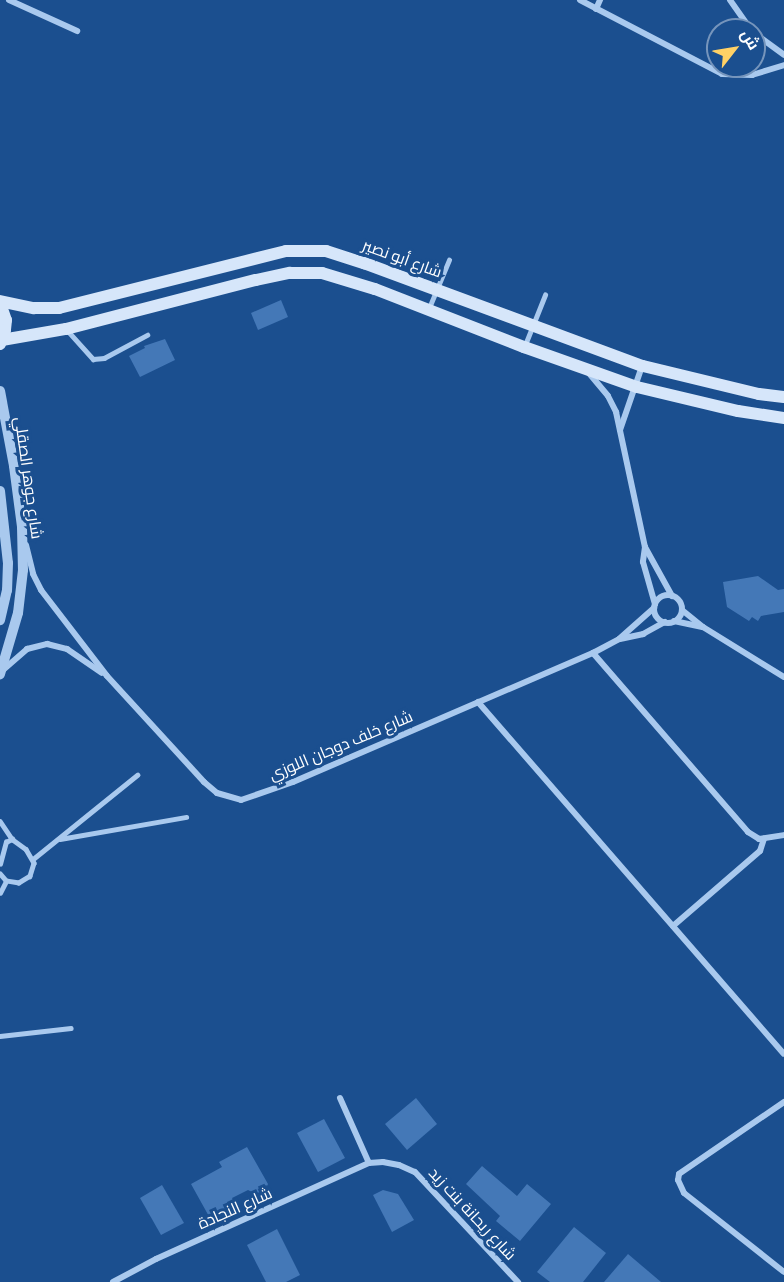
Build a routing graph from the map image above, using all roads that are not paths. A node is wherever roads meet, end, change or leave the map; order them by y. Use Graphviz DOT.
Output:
graph roads {
  1 [pos="9,0"];
  2 [pos="580,0"];
  3 [pos="600,0"];
  4 [pos="730,0"];
  5 [pos="596,9"];
  6 [pos="743,18"];
  7 [pos="76,31"];
  8 [pos="766,42"];
  9 [pos="784,55"];
  10 [pos="784,65"];
  11 [pos="449,260"];
  12 [pos="437,289"];
  13 [pos="545,295"];
  14 [pos="0,302"];
  15 [pos="428,311"];
  16 [pos="533,326"];
  17 [pos="66,329"];
  18 [pos="147,335"];
  19 [pos="1,342"];
  20 [pos="524,347"];
  21 [pos="643,366"];
  22 [pos="586,370"];
  23 [pos="637,387"];
  24 [pos="0,391"];
  25 [pos="784,398"];
  26 [pos="784,418"];
  27 [pos="619,430"];
  28 [pos="0,491"];
  29 [pos="22,527"];
  30 [pos="645,547"];
  31 [pos="672,596"];
  32 [pos="654,606"];
  33 [pos="682,610"];
  34 [pos="0,620"];
  35 [pos="674,621"];
  36 [pos="665,622"];
  37 [pos="703,627"];
  38 [pos="619,639"];
  39 [pos="593,653"];
  40 [pos="0,673"];
  41 [pos="107,676"];
  42 [pos="784,677"];
  43 [pos="478,702"];
  44 [pos="138,775"];
  45 [pos="186,817"];
  46 [pos="0,821"];
  47 [pos="784,835"];
  48 [pos="12,839"];
  49 [pos="764,839"];
  50 [pos="57,840"];
  51 [pos="33,859"];
  52 [pos="0,864"];
  53 [pos="0,874"];
  54 [pos="6,881"];
  55 [pos="0,893"];
  56 [pos="673,926"];
  57 [pos="71,1028"];
  58 [pos="0,1036"];
  59 [pos="784,1054"];
  60 [pos="340,1098"];
  61 [pos="784,1102"];
  62 [pos="369,1163"];
  63 [pos="784,1272"];
  64 [pos="113,1282"];
  65 [pos="516,1282"];
  1 -- 7 [label="street"];
  2 -- 5 [label="street"];
  3 -- 5 [label="street"];
  4 -- 6 [label="street"];
  5 -- 10 [label="street"];
  8 -- 9 [label="street"];
  11 -- 12 [label="lane"];
  12 -- 14 [label="main road, شارع أبو نصير"];
  12 -- 15 [label="lane"];
  12 -- 16 [label="main road, شارع أبو نصير"];
  13 -- 16 [label="lane"];
  14 -- 19 [label="main road"];
  15 -- 17 [label="main road"];
  15 -- 20 [label="main road"];
  16 -- 20 [label="lane"];
  16 -- 21 [label="main road, شارع أبو نصير"];
  17 -- 18 [label="lane"];
  17 -- 19 [label="main road"];
  20 -- 22 [label="main road"];
  21 -- 23 [label="street"];
  21 -- 25 [label="main road, شارع أبو نصير"];
  22 -- 23 [label="main road"];
  22 -- 27 [label="street"];
  23 -- 26 [label="main road"];
  23 -- 27 [label="street"];
  24 -- 29 [label="street, شارع جوهر الصقلي"];
  27 -- 30 [label="street"];
  28 -- 34 [label="street, شارع جوهر الصقلي"];
  29 -- 40 [label="street, شارع جوهر الصقلي"];
  29 -- 41 [label="street, شارع خلف دوجان اللوزي"];
  30 -- 31 [label="street"];
  30 -- 32 [label="street"];
  31 -- 32 [label="street"];
  31 -- 33 [label="street"];
  32 -- 36 [label="street"];
  32 -- 38 [label="street, شارع خلف دوجان اللوزي"];
  33 -- 35 [label="street"];
  33 -- 37 [label="street"];
  35 -- 36 [label="street"];
  35 -- 37 [label="street"];
  36 -- 38 [label="street, شارع خلف دوجان اللوزي"];
  37 -- 42 [label="street"];
  38 -- 39 [label="street, شارع خلف دوجان اللوزي"];
  39 -- 43 [label="street, شارع خلف دوجان اللوزي"];
  39 -- 49 [label="street"];
  40 -- 41 [label="street, شارع خلف دوجان اللوزي"];
  41 -- 43 [label="street, شارع خلف دوجان اللوزي"];
  43 -- 56 [label="street"];
  44 -- 50 [label="lane"];
  45 -- 50 [label="lane"];
  46 -- 48 [label="lane"];
  47 -- 49 [label="street"];
  48 -- 51 [label="lane"];
  48 -- 52 [label="lane"];
  49 -- 56 [label="street"];
  50 -- 51 [label="lane"];
  51 -- 54 [label="lane"];
  53 -- 54 [label="lane"];
  54 -- 55 [label="lane"];
  56 -- 59 [label="street"];
  57 -- 58 [label="lane"];
  60 -- 62 [label="street"];
  61 -- 63 [label="street"];
  62 -- 64 [label="street, شارع النجادة"];
  62 -- 65 [label="street, شارع ريحانة بنت زيد"];
}
